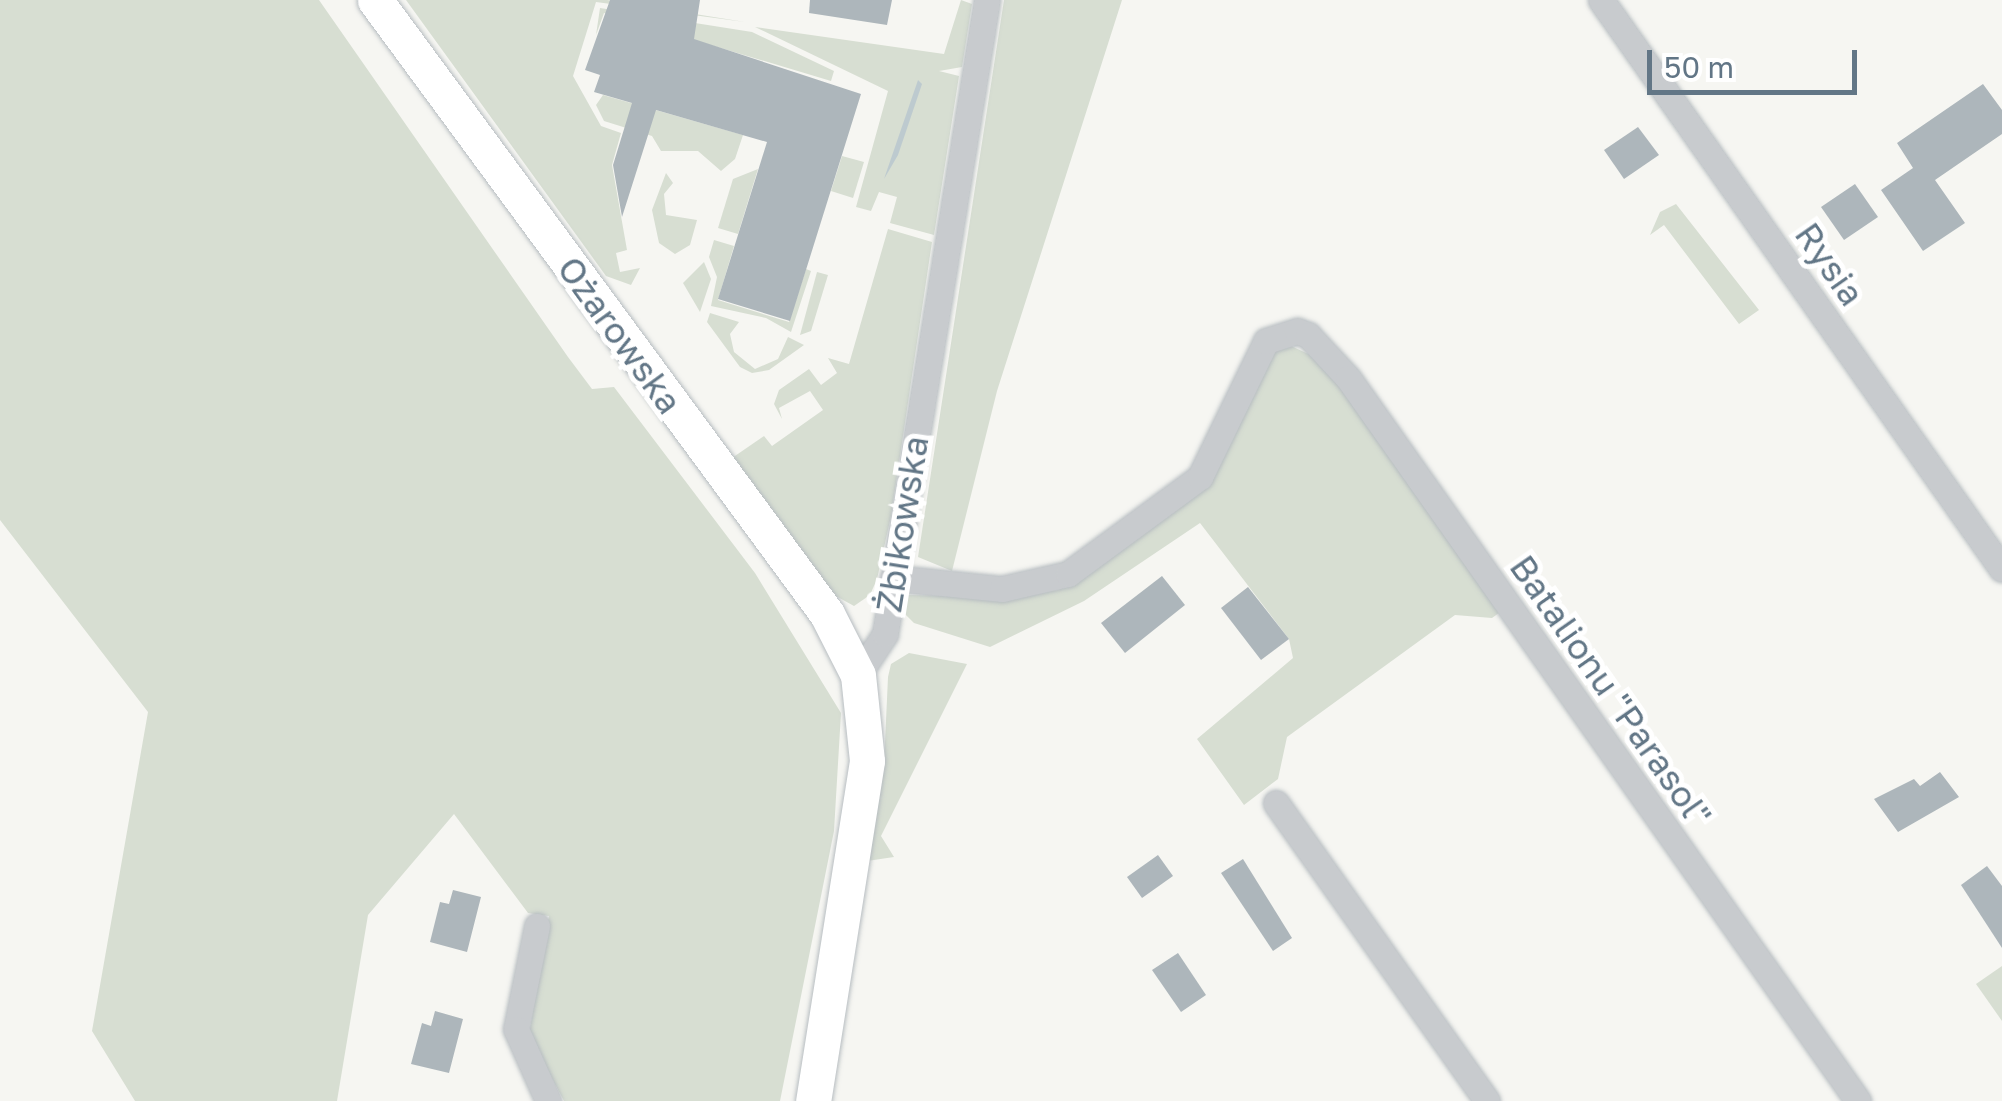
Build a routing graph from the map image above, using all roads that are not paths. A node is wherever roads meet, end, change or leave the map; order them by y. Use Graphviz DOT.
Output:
graph roads {
  1 [pos="375,0"];
  2 [pos="987,0"];
  3 [pos="1601,0"];
  4 [pos="2002,569"];
  5 [pos="893,578"];
  6 [pos="858,675"];
  7 [pos="1276,803"];
  8 [pos="537,926"];
  9 [pos="548,1101"];
  10 [pos="812,1101"];
  11 [pos="1487,1101"];
  12 [pos="1858,1101"];
  1 -- 6 [label="main road, Ożarowska"];
  2 -- 5 [label="street, Żbikowska"];
  3 -- 4 [label="street, Rysia"];
  5 -- 6 [label="street, Żbikowska"];
  5 -- 12 [label="street, Batalionu \"Parasol\""];
  6 -- 10 [label="main road"];
  7 -- 11 [label="street"];
  8 -- 9 [label="street"];
}
